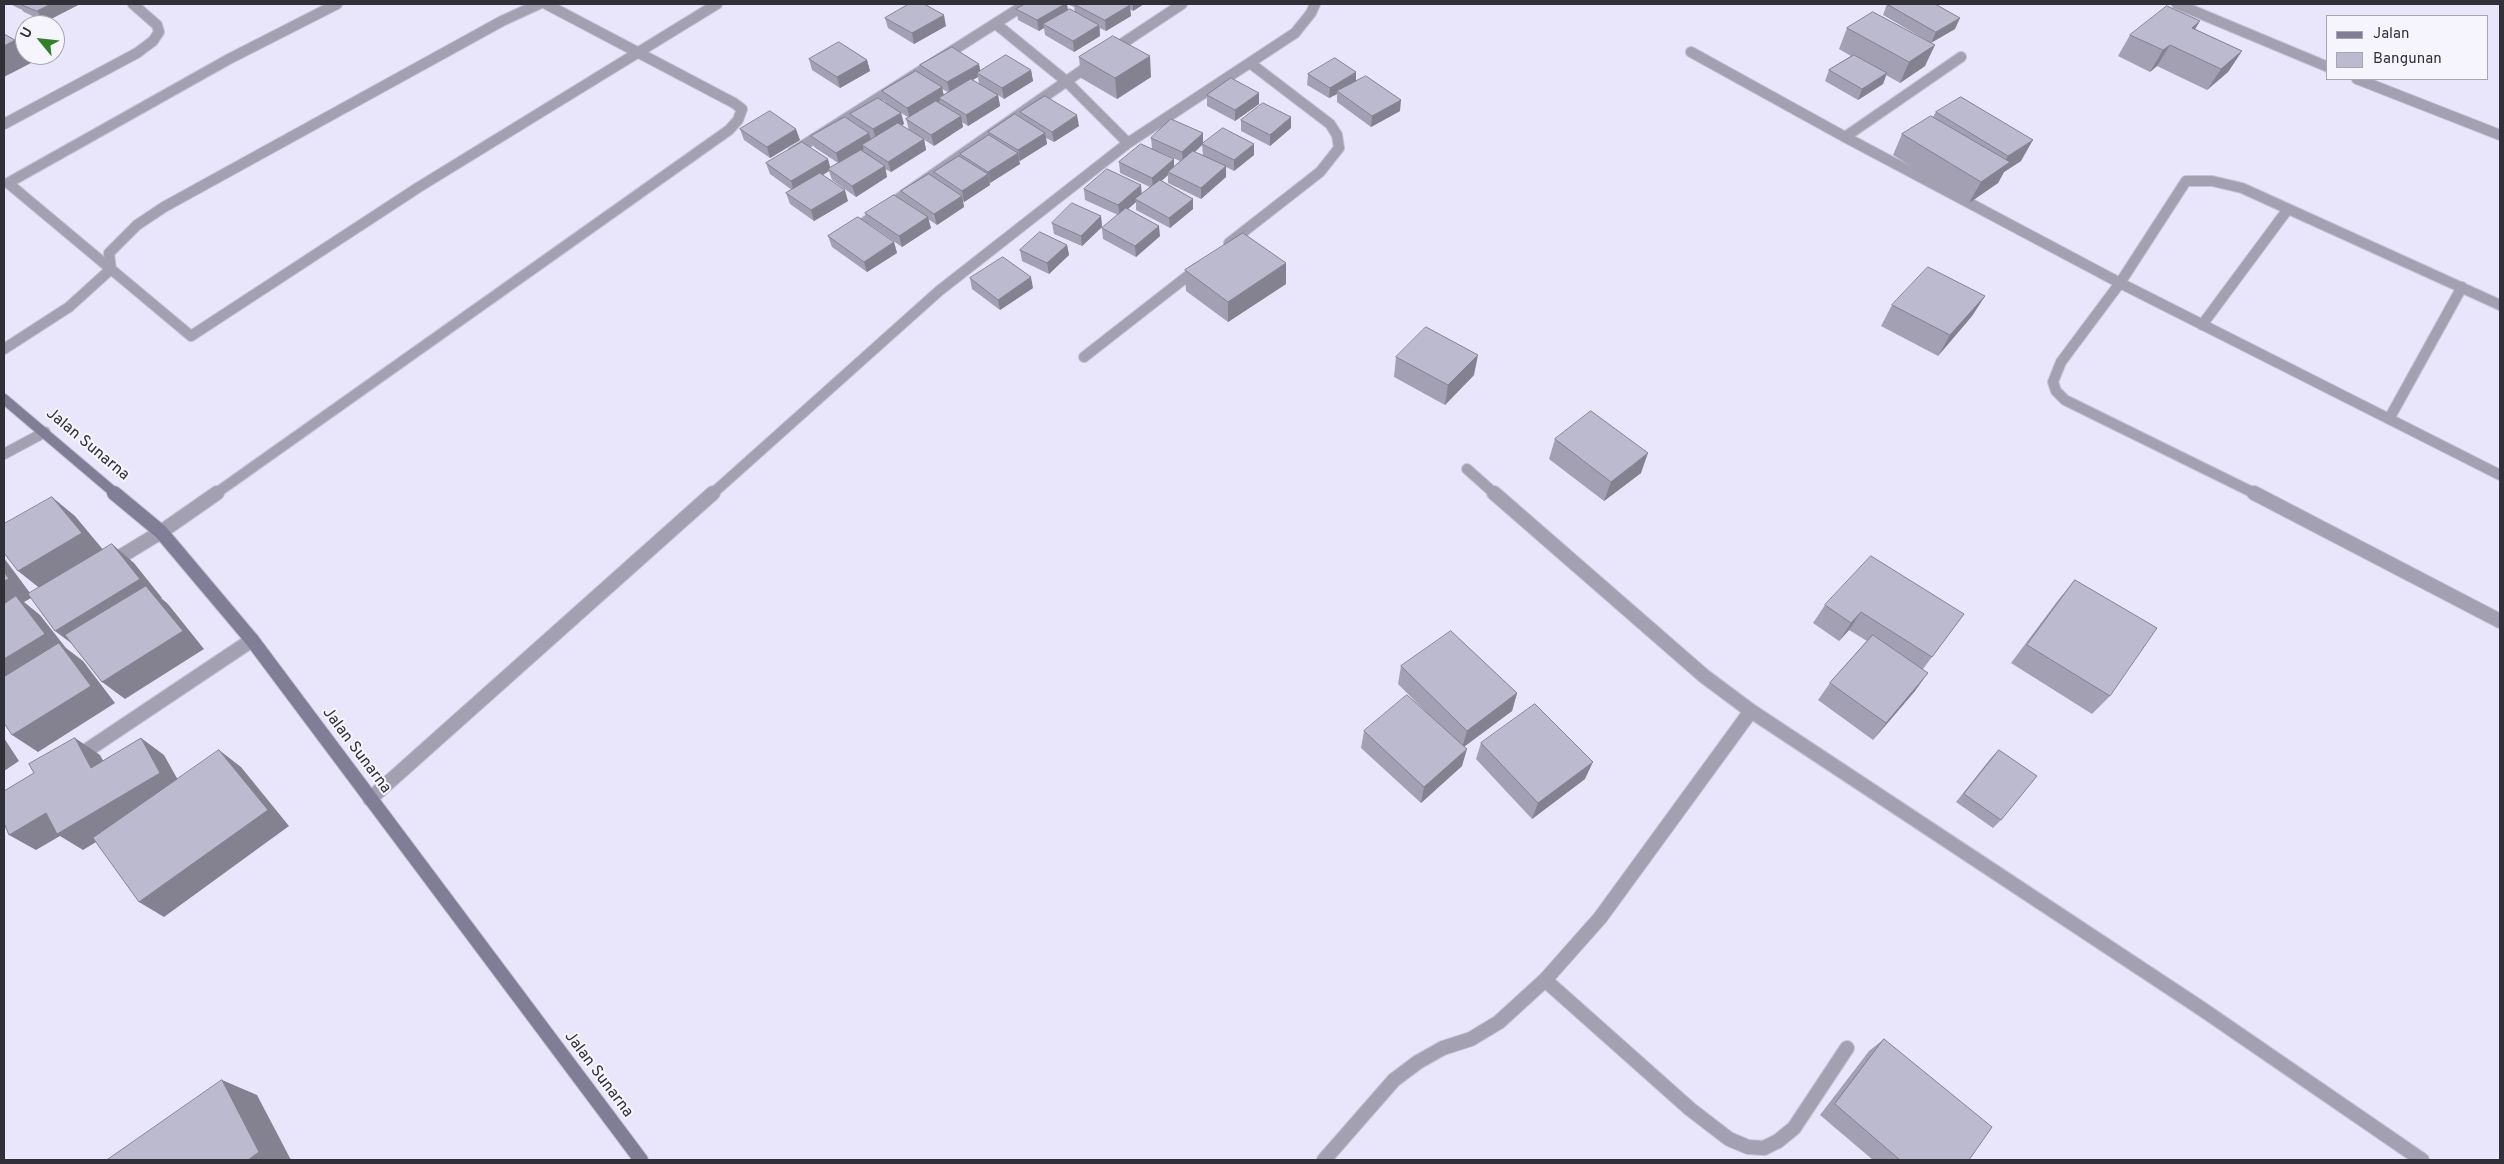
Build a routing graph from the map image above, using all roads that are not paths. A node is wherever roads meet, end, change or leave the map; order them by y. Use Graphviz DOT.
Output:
graph roads {
  1 [pos="133,4"];
  2 [pos="337,4"];
  3 [pos="539,4"];
  4 [pos="546,4"];
  5 [pos="717,4"];
  6 [pos="1026,4"];
  7 [pos="1182,4"];
  8 [pos="1315,4"];
  9 [pos="2177,4"];
  10 [pos="996,24"];
  11 [pos="638,52"];
  12 [pos="1690,52"];
  13 [pos="1961,57"];
  14 [pos="1250,63"];
  15 [pos="2326,66"];
  16 [pos="1066,80"];
  17 [pos="2360,80"];
  18 [pos="4,124"];
  19 [pos="2500,135"];
  20 [pos="1845,137"];
  21 [pos="1128,144"];
  22 [pos="789,155"];
  23 [pos="2288,209"];
  24 [pos="840,240"];
  25 [pos="111,269"];
  26 [pos="2120,284"];
  27 [pos="2462,287"];
  28 [pos="2500,305"];
  29 [pos="2202,325"];
  30 [pos="4,349"];
  31 [pos="1084,357"];
  32 [pos="4,399"];
  33 [pos="2389,419"];
  34 [pos="45,432"];
  35 [pos="4,454"];
  36 [pos="1467,469"];
  37 [pos="2500,475"];
  38 [pos="161,532"];
  39 [pos="103,567"];
  40 [pos="2500,621"];
  41 [pos="252,640"];
  42 [pos="1751,711"];
  43 [pos="62,767"];
  44 [pos="370,798"];
  45 [pos="1545,980"];
  46 [pos="1847,1048"];
  47 [pos="641,1160"];
  48 [pos="1324,1160"];
  49 [pos="2422,1160"];
  1 -- 18 [label="street"];
  2 -- 25 [label="street"];
  3 -- 25 [label="street"];
  4 -- 11 [label="street"];
  5 -- 11 [label="street"];
  6 -- 10 [label="street"];
  7 -- 16 [label="street"];
  8 -- 14 [label="street"];
  9 -- 15 [label="street"];
  10 -- 16 [label="street"];
  10 -- 22 [label="street"];
  11 -- 25 [label="street"];
  11 -- 38 [label="street"];
  12 -- 20 [label="street"];
  13 -- 20 [label="street"];
  14 -- 21 [label="street"];
  14 -- 31 [label="street"];
  16 -- 21 [label="street"];
  16 -- 24 [label="street"];
  17 -- 19 [label="street"];
  20 -- 26 [label="street"];
  21 -- 44 [label="street"];
  23 -- 26 [label="street"];
  23 -- 27 [label="street"];
  23 -- 29 [label="street"];
  25 -- 30 [label="street"];
  26 -- 29 [label="street"];
  26 -- 40 [label="street"];
  27 -- 28 [label="street"];
  27 -- 33 [label="street"];
  29 -- 33 [label="street"];
  32 -- 34 [label="street, Jalan Sunarna"];
  33 -- 37 [label="street"];
  34 -- 35 [label="street"];
  34 -- 38 [label="street, Jalan Sunarna"];
  36 -- 42 [label="street"];
  38 -- 39 [label="street"];
  38 -- 41 [label="street, Jalan Sunarna"];
  41 -- 43 [label="street"];
  41 -- 44 [label="street, Jalan Sunarna"];
  42 -- 45 [label="street"];
  42 -- 49 [label="street"];
  44 -- 47 [label="street, Jalan Sunarna"];
  45 -- 46 [label="street"];
  45 -- 48 [label="street"];
}
